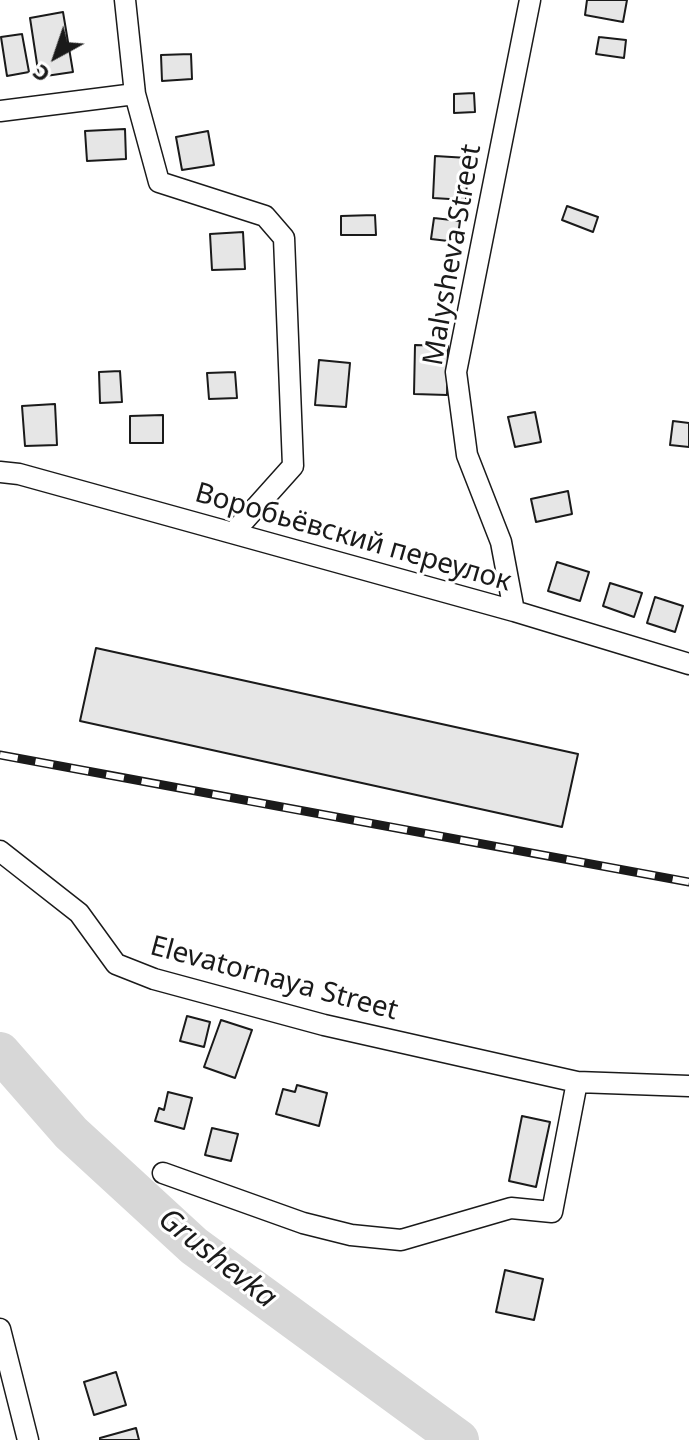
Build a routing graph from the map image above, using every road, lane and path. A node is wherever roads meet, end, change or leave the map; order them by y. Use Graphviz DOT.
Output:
graph roads {
  1 [pos="125,0"];
  2 [pos="530,0"];
  3 [pos="135,94"];
  4 [pos="0,111"];
  5 [pos="0,472"];
  6 [pos="233,533"];
  7 [pos="514,611"];
  8 [pos="689,664"];
  9 [pos="0,851"];
  10 [pos="577,1082"];
  11 [pos="689,1086"];
  12 [pos="163,1173"];
  13 [pos="0,1329"];
  14 [pos="28,1440"];
  1 -- 3 [label="street"];
  2 -- 7 [label="street, Malysheva Street"];
  3 -- 4 [label="street"];
  3 -- 6 [label="street"];
  5 -- 6 [label="street, Воробьёвский переулок"];
  6 -- 7 [label="street, Воробьёвский переулок"];
  7 -- 8 [label="street, Воробьёвский переулок"];
  9 -- 10 [label="street, Elevatornaya Street"];
  10 -- 11 [label="street, Elevatornaya Street"];
  10 -- 12 [label="street"];
  13 -- 14 [label="street"];
}
